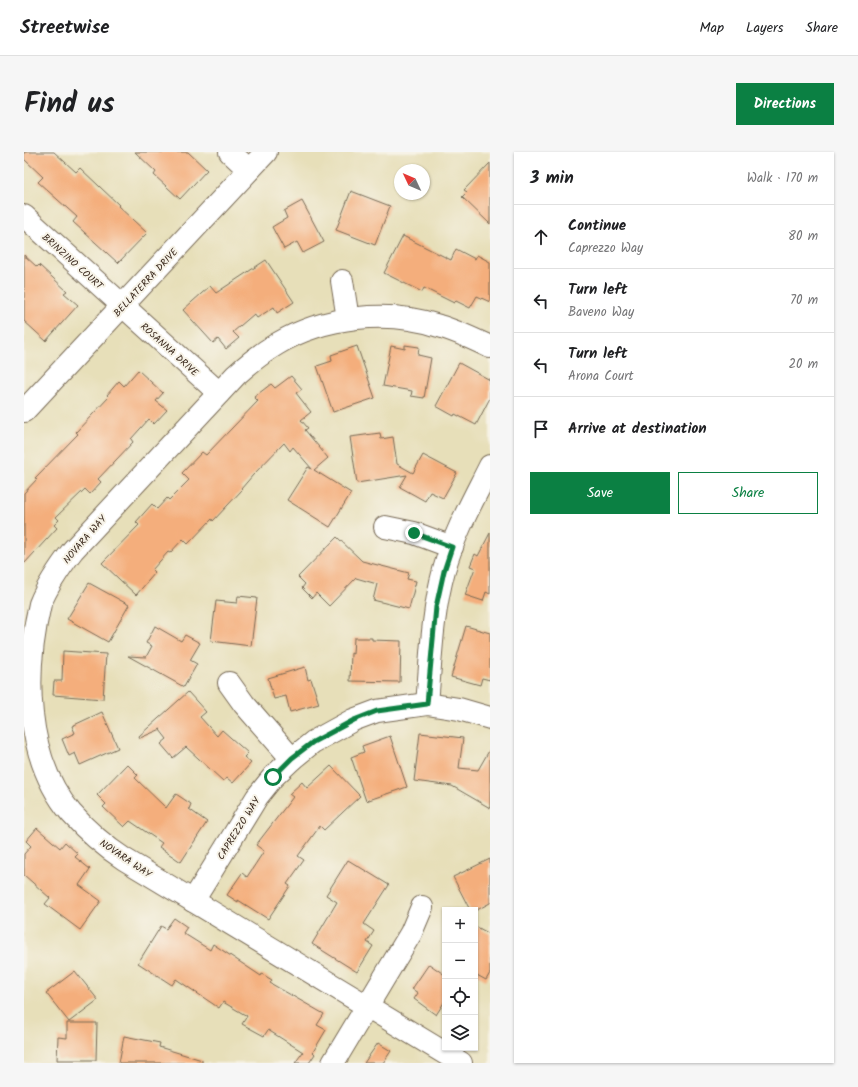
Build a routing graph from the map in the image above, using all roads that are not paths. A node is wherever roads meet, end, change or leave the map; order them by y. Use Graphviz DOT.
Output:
graph roads {
  1 [pos="230,152"];
  2 [pos="266,152"];
  3 [pos="249,170"];
  4 [pos="24,216"];
  5 [pos="342,281"];
  6 [pos="122,306"];
  7 [pos="348,319"];
  8 [pos="490,347"];
  9 [pos="218,393"];
  10 [pos="24,411"];
  11 [pos="490,466"];
  12 [pos="385,527"];
  13 [pos="452,547"];
  14 [pos="230,683"];
  15 [pos="427,704"];
  16 [pos="490,718"];
  17 [pos="27,732"];
  18 [pos="292,758"];
  19 [pos="193,901"];
  20 [pos="422,907"];
  21 [pos="367,1006"];
  22 [pos="333,1063"];
  23 [pos="461,1063"];
  1 -- 3 [label="street"];
  2 -- 3 [label="street, BELLATERRA DRIVE"];
  3 -- 6 [label="street, BELLATERRA DRIVE"];
  4 -- 6 [label="street, BRINZINO COURT"];
  5 -- 7 [label="street"];
  6 -- 9 [label="street, ROSANNA DRIVE"];
  6 -- 10 [label="street, BELLATERRA DRIVE"];
  7 -- 8 [label="street, NOVARA WAY"];
  7 -- 9 [label="street, NOVARA WAY"];
  9 -- 17 [label="street, NOVARA WAY"];
  11 -- 13 [label="street"];
  12 -- 13 [label="street"];
  13 -- 15 [label="street"];
  14 -- 18 [label="street"];
  15 -- 16 [label="street, CAPREZZO WAY"];
  15 -- 18 [label="street, CAPREZZO WAY"];
  17 -- 19 [label="street, NOVARA WAY"];
  18 -- 19 [label="street, CAPREZZO WAY"];
  19 -- 21 [label="street, NOVARA WAY"];
  20 -- 21 [label="street"];
  21 -- 22 [label="street"];
  21 -- 23 [label="street, NOVARA WAY"];
}
